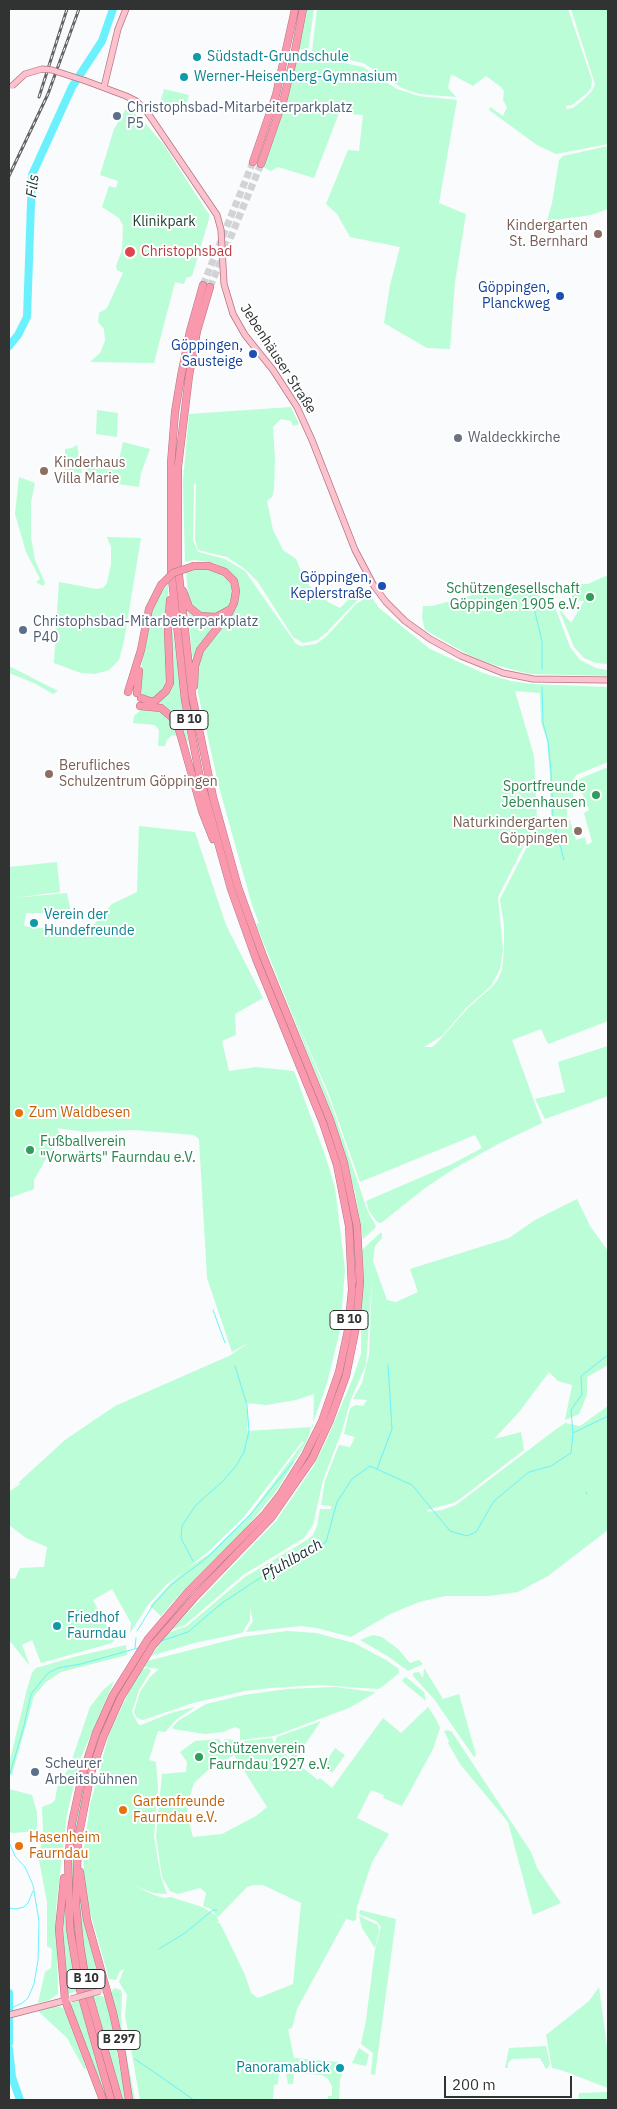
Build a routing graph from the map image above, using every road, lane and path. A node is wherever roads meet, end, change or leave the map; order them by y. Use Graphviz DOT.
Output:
graph roads {
  1 [pos="126,9"];
  2 [pos="295,9"];
  3 [pos="303,9"];
  4 [pos="104,87"];
  5 [pos="10,88"];
  6 [pos="253,162"];
  7 [pos="260,164"];
  8 [pos="180,585"];
  9 [pos="172,590"];
  10 [pos="232,609"];
  11 [pos="140,650"];
  12 [pos="608,680"];
  13 [pos="128,692"];
  14 [pos="192,695"];
  15 [pos="139,699"];
  16 [pos="219,849"];
  17 [pos="76,1854"];
  18 [pos="68,1860"];
  19 [pos="103,1990"];
  20 [pos="68,2000"];
  21 [pos="9,2015"];
  22 [pos="103,2100"];
  23 [pos="111,2100"];
  24 [pos="118,2100"];
  25 [pos="129,2100"];
  1 -- 4 [label="main road"];
  2 -- 6 [label="highway"];
  3 -- 7 [label="highway"];
  4 -- 5 [label="main road, Jebenhäuser Straße, bridge"];
  4 -- 12 [label="main road, Jebenhäuser Straße"];
  8 -- 9 [label="highway, B 10"];
  8 -- 10 [label="highway, B 10"];
  8 -- 14 [label="highway, B 10"];
  9 -- 15 [label="highway"];
  9 -- 16 [label="highway, B 10"];
  10 -- 11 [label="highway, bridge"];
  10 -- 14 [label="highway"];
  11 -- 13 [label="highway"];
  11 -- 15 [label="highway"];
  14 -- 17 [label="highway, B 10"];
  15 -- 16 [label="highway, B 10"];
  16 -- 18 [label="highway, B 10"];
  17 -- 19 [label="highway, B 10"];
  17 -- 24 [label="highway, B 10"];
  18 -- 20 [label="highway"];
  18 -- 23 [label="highway, B 10"];
  19 -- 20 [label="main road, bridge"];
  19 -- 25 [label="highway, B 297"];
  20 -- 21 [label="main road"];
  20 -- 22 [label="highway, B 10"];
}
